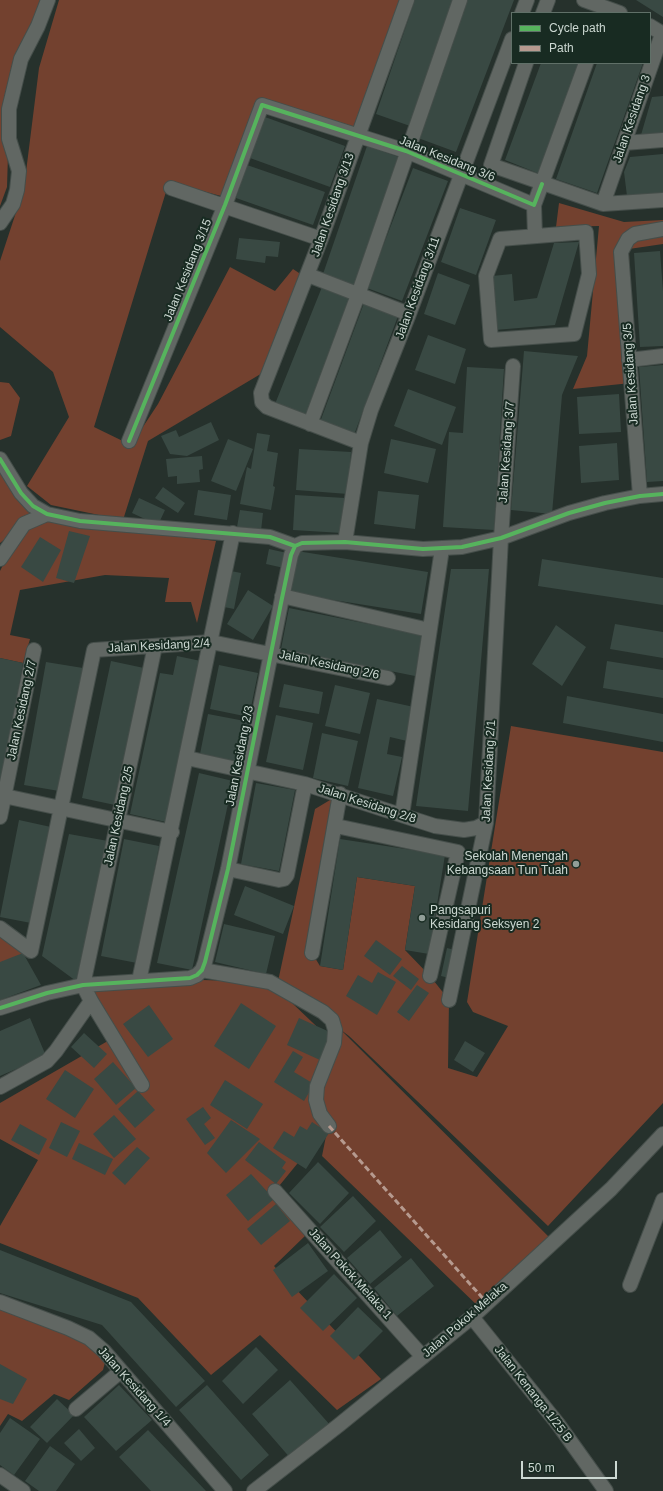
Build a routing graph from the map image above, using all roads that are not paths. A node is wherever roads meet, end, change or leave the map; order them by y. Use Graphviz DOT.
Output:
graph roads {
  1 [pos="48,0"];
  2 [pos="407,0"];
  3 [pos="460,0"];
  4 [pos="527,0"];
  5 [pos="548,0"];
  6 [pos="584,0"];
  7 [pos="610,8"];
  8 [pos="522,12"];
  9 [pos="544,12"];
  10 [pos="651,27"];
  11 [pos="663,34"];
  12 [pos="511,42"];
  13 [pos="526,64"];
  14 [pos="586,64"];
  15 [pos="262,104"];
  16 [pos="357,135"];
  17 [pos="663,140"];
  18 [pos="624,143"];
  19 [pos="406,151"];
  20 [pos="460,174"];
  21 [pos="542,184"];
  22 [pos="171,188"];
  23 [pos="663,200"];
  24 [pos="602,204"];
  25 [pos="225,205"];
  26 [pos="534,205"];
  27 [pos="0,223"];
  28 [pos="663,229"];
  29 [pos="536,236"];
  30 [pos="321,239"];
  31 [pos="308,275"];
  32 [pos="358,295"];
  33 [pos="409,314"];
  34 [pos="663,356"];
  35 [pos="629,360"];
  36 [pos="513,366"];
  37 [pos="310,424"];
  38 [pos="129,441"];
  39 [pos="361,443"];
  40 [pos="0,459"];
  41 [pos="663,494"];
  42 [pos="640,496"];
  43 [pos="48,514"];
  44 [pos="233,533"];
  45 [pos="501,538"];
  46 [pos="345,542"];
  47 [pos="295,546"];
  48 [pos="442,549"];
  49 [pos="0,559"];
  50 [pos="282,596"];
  51 [pos="429,630"];
  52 [pos="211,642"];
  53 [pos="155,646"];
  54 [pos="34,650"];
  55 [pos="271,653"];
  56 [pos="388,678"];
  57 [pos="187,758"];
  58 [pos="248,770"];
  59 [pos="305,784"];
  60 [pos="340,794"];
  61 [pos="2,796"];
  62 [pos="61,808"];
  63 [pos="402,814"];
  64 [pos="0,817"];
  65 [pos="119,820"];
  66 [pos="486,822"];
  67 [pos="336,826"];
  68 [pos="172,832"];
  69 [pos="228,869"];
  70 [pos="0,928"];
  71 [pos="312,953"];
  72 [pos="202,970"];
  73 [pos="430,976"];
  74 [pos="139,981"];
  75 [pos="83,985"];
  76 [pos="449,1000"];
  77 [pos="90,1002"];
  78 [pos="0,1008"];
  79 [pos="142,1085"];
  80 [pos="0,1087"];
  81 [pos="329,1126"];
  82 [pos="662,1139"];
  83 [pos="275,1191"];
  84 [pos="663,1200"];
  85 [pos="630,1285"];
  86 [pos="0,1303"];
  87 [pos="472,1317"];
  88 [pos="423,1357"];
  89 [pos="121,1371"];
  90 [pos="76,1409"];
  91 [pos="0,1475"];
  92 [pos="23,1491"];
  93 [pos="225,1491"];
  94 [pos="254,1491"];
  95 [pos="606,1491"];
  1 -- 27 [label="street"];
  2 -- 16 [label="street, Jalan Kesidang 3/13"];
  3 -- 19 [label="street"];
  4 -- 8 [label="street"];
  5 -- 9 [label="street"];
  6 -- 7 [label="street"];
  10 -- 11 [label="street"];
  11 -- 18 [label="street, Jalan Kesidang 3"];
  12 -- 20 [label="street, Jalan Kesidang 3/11"];
  13 -- 21 [label="street, Jalan Kesidang 3/6"];
  14 -- 21 [label="street"];
  15 -- 16 [label="street, Jalan Kesidang 3/6"];
  15 -- 25 [label="street, Jalan Kesidang 3/15"];
  16 -- 19 [label="street, Jalan Kesidang 3/6"];
  16 -- 30 [label="street, Jalan Kesidang 3/13"];
  17 -- 18 [label="street"];
  18 -- 24 [label="street, Jalan Kesidang 3"];
  19 -- 20 [label="street, Jalan Kesidang 3/6"];
  19 -- 32 [label="street"];
  20 -- 26 [label="street, Jalan Kesidang 3/6"];
  20 -- 33 [label="street, Jalan Kesidang 3/11"];
  21 -- 24 [label="street, Jalan Kesidang 3/6"];
  21 -- 26 [label="street"];
  22 -- 25 [label="street"];
  23 -- 24 [label="street, Jalan Kesidang 3/6"];
  25 -- 30 [label="street"];
  25 -- 38 [label="street, Jalan Kesidang 3/15"];
  26 -- 29 [label="street"];
  28 -- 35 [label="street, Jalan Kesidang 3/5"];
  29 -- 29 [label="street"];
  30 -- 31 [label="street, Jalan Kesidang 3/13"];
  31 -- 32 [label="street"];
  31 -- 37 [label="street, Jalan Kesidang 3/13"];
  32 -- 33 [label="street"];
  32 -- 37 [label="street"];
  33 -- 39 [label="street, Jalan Kesidang 3/11"];
  34 -- 35 [label="street"];
  35 -- 42 [label="street, Jalan Kesidang 3/5"];
  36 -- 45 [label="street, Jalan Kesidang 3/7"];
  37 -- 39 [label="street"];
  39 -- 46 [label="street, Jalan Kesidang 3/11"];
  40 -- 43 [label="street"];
  41 -- 42 [label="street"];
  42 -- 45 [label="street"];
  43 -- 44 [label="street"];
  43 -- 49 [label="street"];
  44 -- 47 [label="street"];
  44 -- 52 [label="street"];
  45 -- 48 [label="street"];
  45 -- 66 [label="street, Jalan Kesidang 2/1"];
  46 -- 47 [label="street"];
  46 -- 48 [label="street"];
  47 -- 50 [label="street, Jalan Kesidang 2/3"];
  48 -- 51 [label="street"];
  50 -- 51 [label="street"];
  50 -- 55 [label="street, Jalan Kesidang 2/3"];
  51 -- 63 [label="street"];
  52 -- 53 [label="street, Jalan Kesidang 2/4"];
  52 -- 55 [label="street, Jalan Kesidang 2/4"];
  52 -- 57 [label="street"];
  53 -- 62 [label="street, Jalan Kesidang 2/4"];
  53 -- 65 [label="street, Jalan Kesidang 2/5"];
  54 -- 61 [label="street, Jalan Kesidang 2/7"];
  55 -- 56 [label="street, Jalan Kesidang 2/6"];
  55 -- 58 [label="street, Jalan Kesidang 2/3"];
  57 -- 58 [label="street, Jalan Kesidang 2/8"];
  57 -- 68 [label="street"];
  58 -- 59 [label="street, Jalan Kesidang 2/8"];
  58 -- 69 [label="street, Jalan Kesidang 2/3"];
  59 -- 60 [label="street, Jalan Kesidang 2/8"];
  59 -- 69 [label="street"];
  60 -- 63 [label="street, Jalan Kesidang 2/8"];
  60 -- 67 [label="street"];
  61 -- 62 [label="street"];
  61 -- 64 [label="street, Jalan Kesidang 2/7"];
  62 -- 65 [label="street"];
  62 -- 70 [label="street"];
  63 -- 66 [label="street, Jalan Kesidang 2/8"];
  65 -- 68 [label="street"];
  65 -- 75 [label="street, Jalan Kesidang 2/5"];
  66 -- 76 [label="street, Jalan Kesidang 2/1"];
  67 -- 71 [label="street"];
  67 -- 73 [label="street"];
  68 -- 74 [label="street"];
  69 -- 72 [label="street, Jalan Kesidang 2/3"];
  72 -- 74 [label="street"];
  72 -- 81 [label="street"];
  74 -- 75 [label="street"];
  75 -- 77 [label="street"];
  75 -- 78 [label="street"];
  77 -- 79 [label="street"];
  77 -- 80 [label="street"];
  82 -- 87 [label="street, Jalan Pokok Melaka"];
  83 -- 88 [label="street, Jalan Pokok Melaka 1"];
  84 -- 85 [label="street"];
  86 -- 89 [label="street, Jalan Kesidang 1/4"];
  87 -- 88 [label="street, Jalan Pokok Melaka"];
  87 -- 95 [label="street, Jalan Kenanga 1/25 B"];
  88 -- 94 [label="street, Jalan Pokok Melaka"];
  89 -- 90 [label="street"];
  89 -- 93 [label="street, Jalan Kesidang 1/4"];
  91 -- 92 [label="street"];
}
